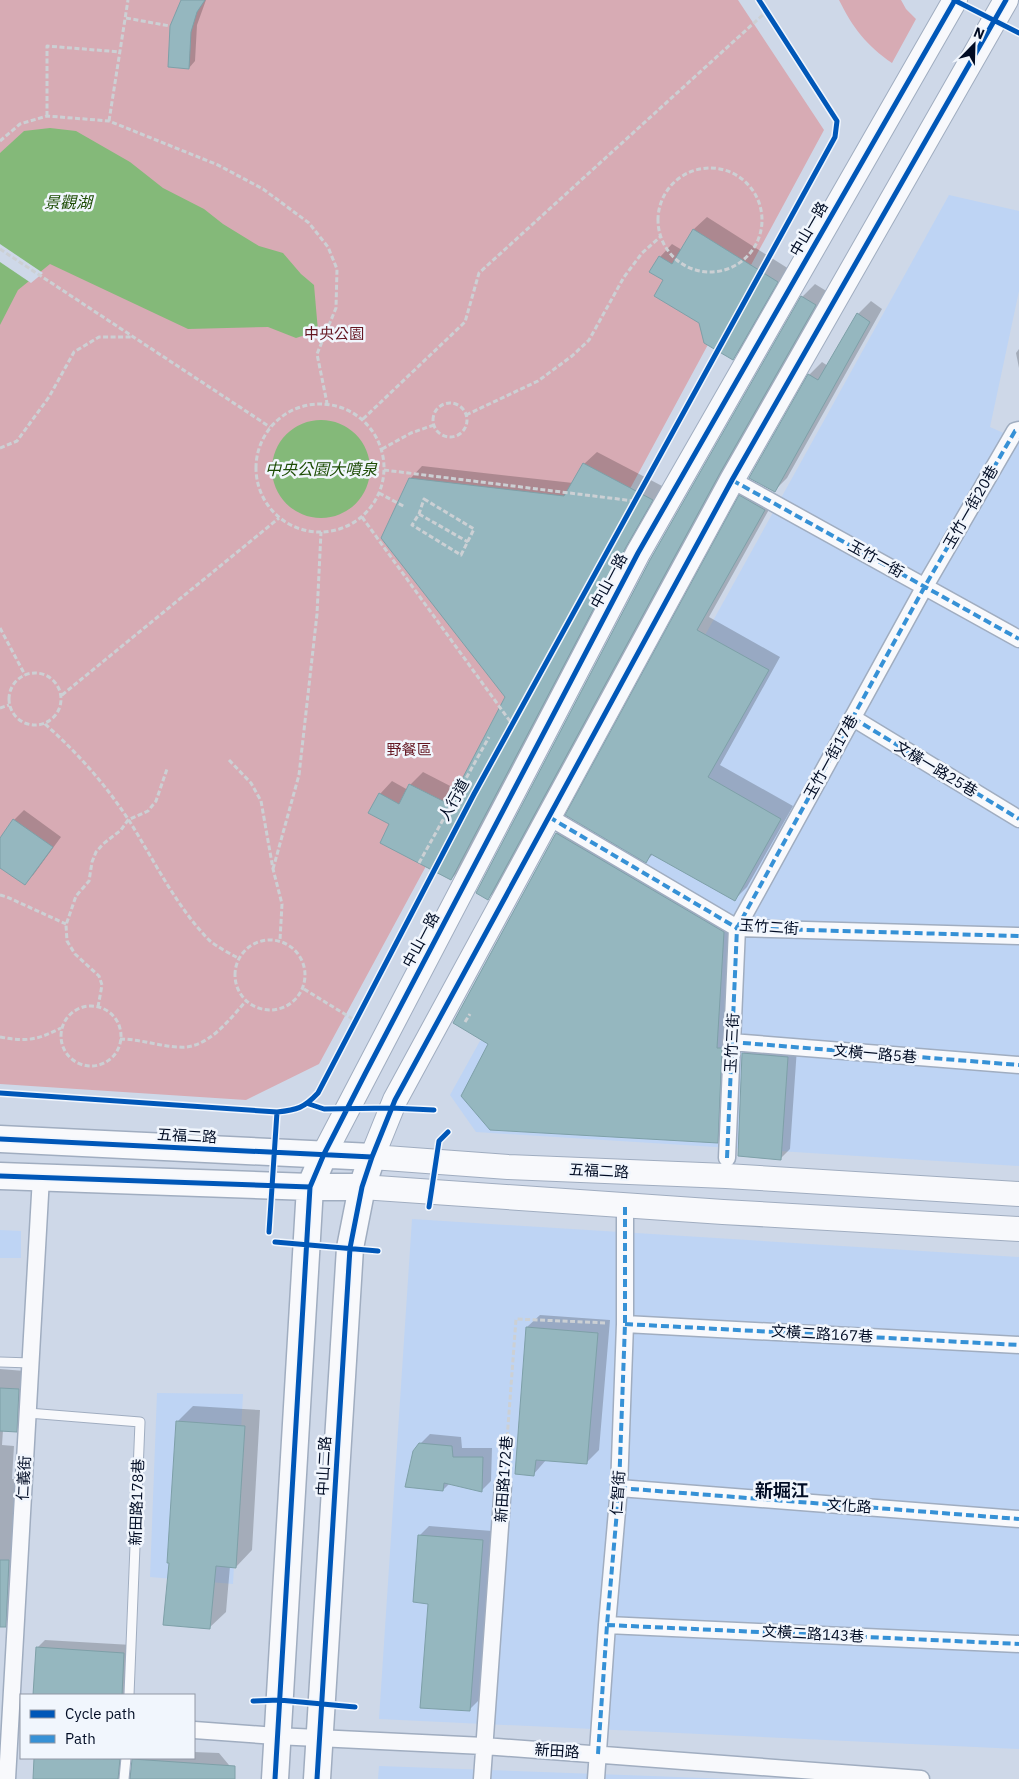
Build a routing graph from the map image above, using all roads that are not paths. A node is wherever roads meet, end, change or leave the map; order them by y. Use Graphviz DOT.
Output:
graph roads {
  1 [pos="955,0"];
  2 [pos="1006,0"];
  3 [pos="1019,430"];
  4 [pos="732,480"];
  5 [pos="925,586"];
  6 [pos="1019,639"];
  7 [pos="853,718"];
  8 [pos="549,818"];
  9 [pos="1019,819"];
  10 [pos="737,928"];
  11 [pos="1019,936"];
  12 [pos="731,1042"];
  13 [pos="1019,1065"];
  14 [pos="0,1139"];
  15 [pos="324,1154"];
  16 [pos="372,1157"];
  17 [pos="727,1158"];
  18 [pos="0,1176"];
  19 [pos="41,1177"];
  20 [pos="362,1187"];
  21 [pos="310,1188"];
  22 [pos="1019,1194"];
  23 [pos="625,1206"];
  24 [pos="1019,1229"];
  25 [pos="625,1324"];
  26 [pos="1019,1345"];
  27 [pos="0,1362"];
  28 [pos="31,1363"];
  29 [pos="28,1413"];
  30 [pos="503,1485"];
  31 [pos="619,1488"];
  32 [pos="1019,1519"];
  33 [pos="606,1625"];
  34 [pos="1019,1644"];
  35 [pos="130,1694"];
  36 [pos="11,1720"];
  37 [pos="195,1730"];
  38 [pos="276,1736"];
  39 [pos="321,1737"];
  40 [pos="484,1746"];
  41 [pos="598,1754"];
  42 [pos="126,1759"];
  43 [pos="7,1779"];
  44 [pos="124,1779"];
  45 [pos="275,1779"];
  46 [pos="317,1779"];
  47 [pos="482,1779"];
  48 [pos="596,1779"];
  49 [pos="921,1779"];
  1 -- 15 [label="main road, 中山一路"];
  2 -- 4 [label="main road"];
  3 -- 5 [label="street, 玉竹一街20巷"];
  4 -- 5 [label="street, 玉竹一街"];
  4 -- 8 [label="main road"];
  5 -- 6 [label="street, 玉竹一街"];
  5 -- 7 [label="street, 玉竹一街17巷"];
  7 -- 9 [label="street, 文橫一路25巷"];
  7 -- 10 [label="street, 玉竹一街17巷"];
  8 -- 10 [label="street, 玉竹二街"];
  8 -- 16 [label="main road"];
  10 -- 11 [label="street, 玉竹二街"];
  10 -- 12 [label="street, 玉竹三街"];
  12 -- 13 [label="street, 文橫一路5巷"];
  12 -- 17 [label="street, 玉竹三街"];
  14 -- 15 [label="main road, 五福二路"];
  15 -- 16 [label="main road, 五福二路"];
  15 -- 21 [label="main road, 中山一路"];
  16 -- 20 [label="main road, 中山二路"];
  16 -- 22 [label="main road, 五福二路"];
  18 -- 19 [label="main road"];
  19 -- 21 [label="main road"];
  19 -- 28 [label="street, 仁義街"];
  20 -- 21 [label="main road"];
  20 -- 23 [label="main road"];
  20 -- 39 [label="main road, 中山二路"];
  21 -- 38 [label="main road, 中山二路"];
  23 -- 24 [label="main road"];
  23 -- 25 [label="street, 仁智街"];
  25 -- 26 [label="street, 文橫二路167巷"];
  25 -- 31 [label="street, 仁智街"];
  27 -- 28 [label="lane"];
  28 -- 29 [label="street, 仁義街"];
  29 -- 35 [label="lane, 新田路178巷"];
  29 -- 36 [label="street, 仁義街"];
  30 -- 40 [label="street, 新田路172巷"];
  31 -- 32 [label="street, 文化路"];
  31 -- 33 [label="street, 仁智街"];
  33 -- 34 [label="street, 文橫二路143巷"];
  33 -- 41 [label="street, 仁智街"];
  36 -- 43 [label="street, 仁義街"];
  37 -- 38 [label="street, 新田路"];
  38 -- 39 [label="street, 新田路"];
  38 -- 45 [label="main road, 中山二路"];
  39 -- 40 [label="street, 新田路"];
  39 -- 46 [label="main road, 中山二路"];
  40 -- 41 [label="street, 新田路"];
  40 -- 47 [label="street, 新田路172巷"];
  41 -- 48 [label="street, 仁智街"];
  41 -- 49 [label="street, 新田路"];
  42 -- 44 [label="lane"];
}
